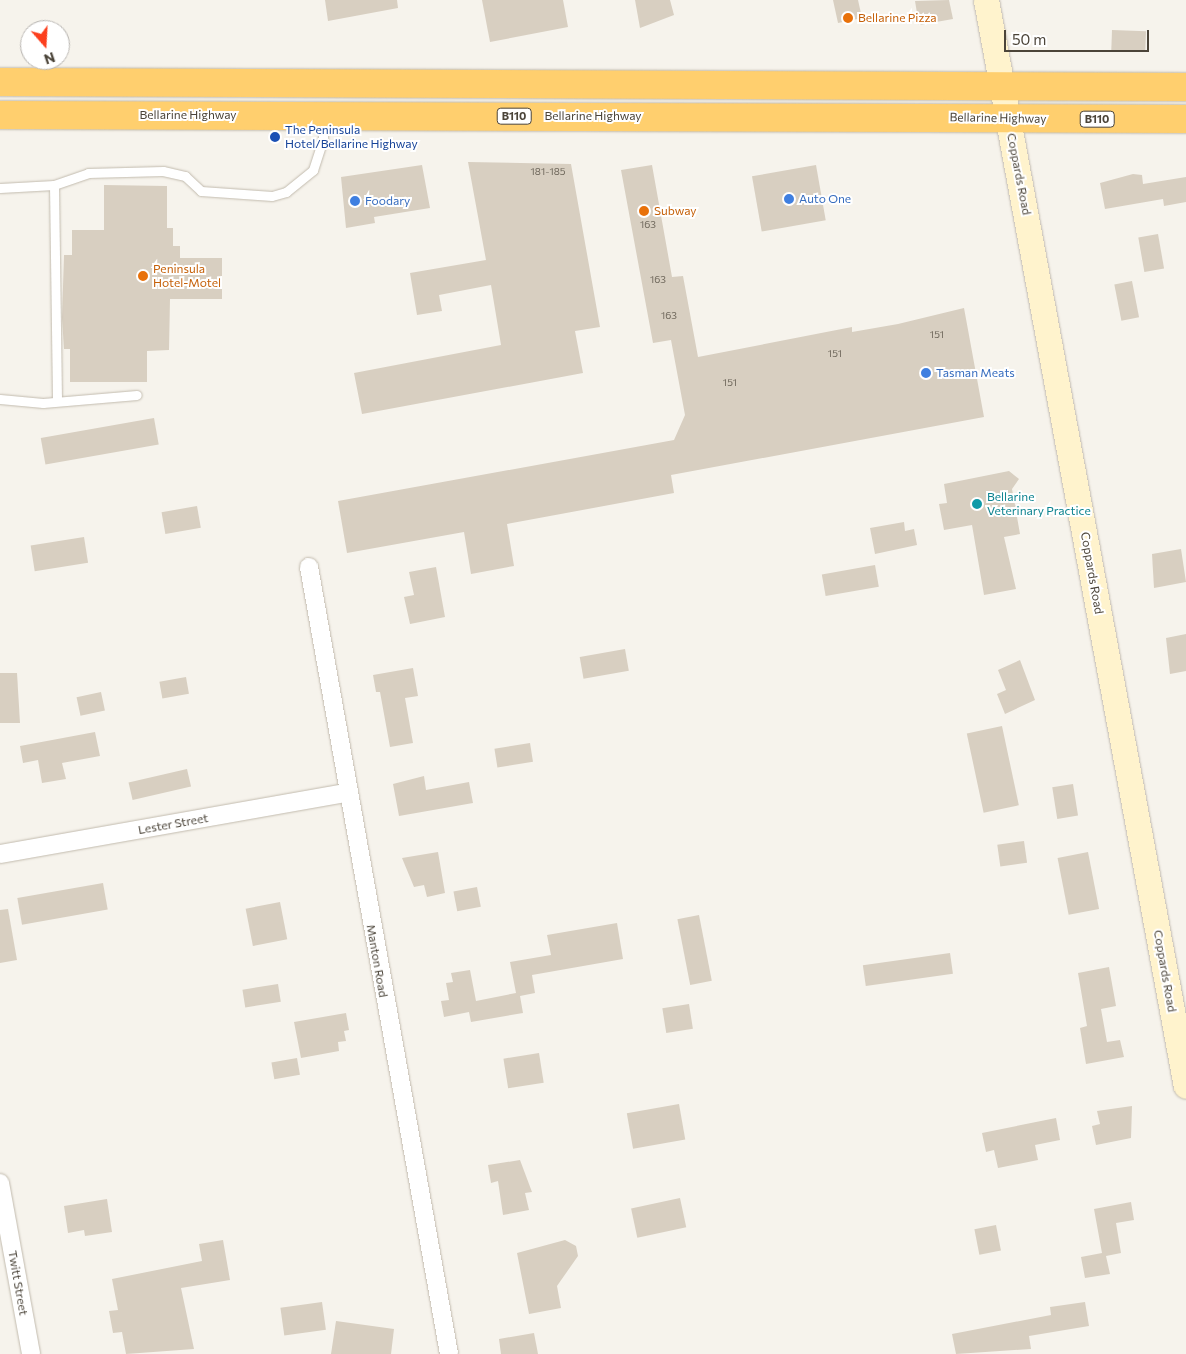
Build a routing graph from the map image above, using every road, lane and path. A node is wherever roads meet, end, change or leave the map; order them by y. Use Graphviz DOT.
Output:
graph roads {
  1 [pos="986,0"];
  2 [pos="0,82"];
  3 [pos="1002,86"];
  4 [pos="1186,87"];
  5 [pos="0,114"];
  6 [pos="323,115"];
  7 [pos="1008,118"];
  8 [pos="1186,119"];
  9 [pos="54,185"];
  10 [pos="0,188"];
  11 [pos="137,395"];
  12 [pos="0,399"];
  13 [pos="57,401"];
  14 [pos="309,567"];
  15 [pos="346,794"];
  16 [pos="0,854"];
  17 [pos="1186,1086"];
  18 [pos="1,1193"];
  19 [pos="31,1354"];
  20 [pos="449,1354"];
  1 -- 3 [label="street, Coppards Road"];
  2 -- 3 [label="highway"];
  3 -- 4 [label="highway"];
  3 -- 7 [label="street, Coppards Road"];
  5 -- 6 [label="highway, Bellarine Highway / B110"];
  6 -- 7 [label="highway, Bellarine Highway / B110"];
  6 -- 9 [label="lane"];
  7 -- 8 [label="highway, Bellarine Highway / B110"];
  7 -- 17 [label="street, Coppards Road"];
  9 -- 10 [label="lane"];
  9 -- 13 [label="lane"];
  11 -- 13 [label="lane"];
  12 -- 13 [label="lane"];
  14 -- 15 [label="street, Manton Road"];
  15 -- 16 [label="street, Lester Street"];
  15 -- 20 [label="street, Manton Road"];
  18 -- 19 [label="street, Twitt Street"];
}
